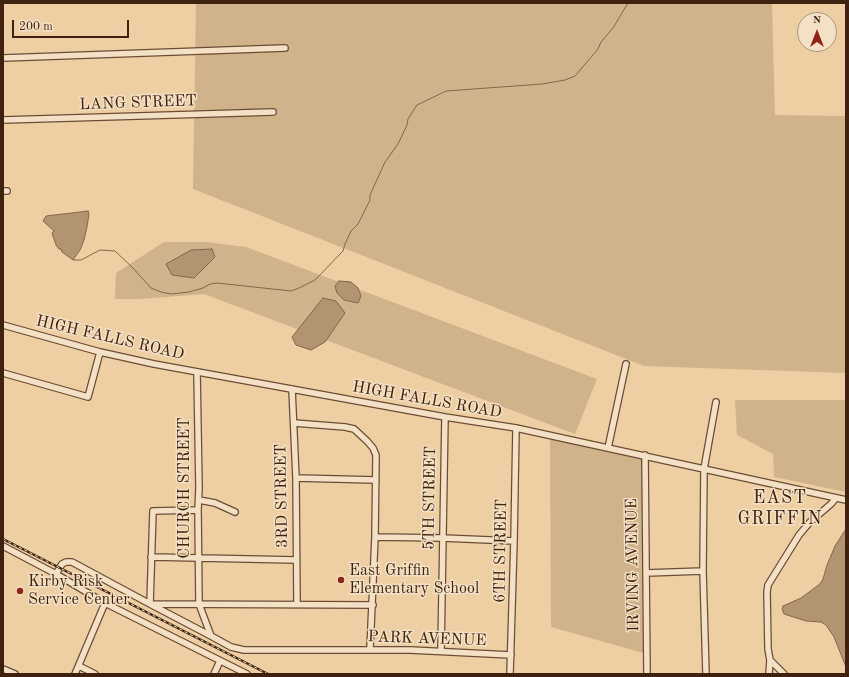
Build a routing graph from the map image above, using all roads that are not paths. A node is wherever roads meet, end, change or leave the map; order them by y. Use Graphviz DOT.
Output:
graph roads {
  1 [pos="284,48"];
  2 [pos="3,58"];
  3 [pos="273,112"];
  4 [pos="3,120"];
  5 [pos="3,325"];
  6 [pos="100,352"];
  7 [pos="626,364"];
  8 [pos="197,372"];
  9 [pos="3,373"];
  10 [pos="292,389"];
  11 [pos="716,402"];
  12 [pos="445,417"];
  13 [pos="294,422"];
  14 [pos="516,428"];
  15 [pos="608,448"];
  16 [pos="644,456"];
  17 [pos="704,469"];
  18 [pos="296,478"];
  19 [pos="376,480"];
  20 [pos="836,498"];
  21 [pos="199,500"];
  22 [pos="846,500"];
  23 [pos="198,510"];
  24 [pos="235,512"];
  25 [pos="376,537"];
  26 [pos="442,538"];
  27 [pos="514,541"];
  28 [pos="3,546"];
  29 [pos="152,557"];
  30 [pos="198,558"];
  31 [pos="296,560"];
  32 [pos="703,572"];
  33 [pos="646,573"];
  34 [pos="56,574"];
  35 [pos="105,603"];
  36 [pos="150,604"];
  37 [pos="199,604"];
  38 [pos="297,604"];
  39 [pos="373,605"];
  40 [pos="211,636"];
  41 [pos="370,649"];
  42 [pos="441,651"];
  43 [pos="511,655"];
  44 [pos="770,660"];
  45 [pos="220,661"];
  46 [pos="79,666"];
  47 [pos="3,669"];
  48 [pos="15,674"];
  49 [pos="75,674"];
  50 [pos="95,674"];
  51 [pos="214,674"];
  52 [pos="247,674"];
  53 [pos="510,674"];
  54 [pos="647,674"];
  55 [pos="706,674"];
  56 [pos="769,674"];
  57 [pos="784,674"];
  1 -- 2 [label="street"];
  3 -- 4 [label="street, LANG STREET"];
  5 -- 6 [label="street, HIGH FALLS ROAD"];
  6 -- 8 [label="street, HIGH FALLS ROAD"];
  6 -- 9 [label="street"];
  7 -- 15 [label="street"];
  8 -- 10 [label="street, HIGH FALLS ROAD"];
  8 -- 21 [label="street, CHURCH STREET"];
  10 -- 12 [label="street, HIGH FALLS ROAD"];
  10 -- 13 [label="street, 3RD STREET"];
  11 -- 17 [label="street"];
  12 -- 14 [label="street, HIGH FALLS ROAD"];
  12 -- 26 [label="street, 5TH STREET"];
  13 -- 18 [label="street, 3RD STREET"];
  13 -- 19 [label="street"];
  14 -- 15 [label="street, HIGH FALLS ROAD"];
  14 -- 27 [label="street, 6TH STREET"];
  15 -- 16 [label="street, HIGH FALLS ROAD"];
  16 -- 17 [label="street, HIGH FALLS ROAD"];
  16 -- 33 [label="street, IRVING AVENUE"];
  17 -- 20 [label="street, HIGH FALLS ROAD"];
  17 -- 32 [label="street"];
  18 -- 19 [label="street"];
  18 -- 31 [label="street, 3RD STREET"];
  19 -- 25 [label="street"];
  20 -- 22 [label="street, HIGH FALLS ROAD"];
  20 -- 44 [label="street"];
  21 -- 23 [label="street, CHURCH STREET"];
  21 -- 24 [label="street"];
  23 -- 29 [label="street"];
  23 -- 30 [label="street, CHURCH STREET"];
  25 -- 26 [label="street"];
  25 -- 39 [label="street"];
  26 -- 27 [label="street"];
  26 -- 42 [label="street, 5TH STREET"];
  27 -- 43 [label="street, 6TH STREET"];
  28 -- 34 [label="street"];
  29 -- 30 [label="street"];
  29 -- 36 [label="street"];
  30 -- 31 [label="street"];
  30 -- 37 [label="street, CHURCH STREET"];
  31 -- 38 [label="street, 3RD STREET"];
  32 -- 33 [label="street"];
  32 -- 55 [label="street"];
  33 -- 54 [label="street, IRVING AVENUE"];
  34 -- 35 [label="street"];
  34 -- 36 [label="street, PARK AVENUE"];
  35 -- 45 [label="street"];
  35 -- 46 [label="street"];
  36 -- 37 [label="street"];
  36 -- 40 [label="street, PARK AVENUE"];
  37 -- 38 [label="street"];
  37 -- 40 [label="street, CHURCH STREET"];
  38 -- 39 [label="street"];
  39 -- 41 [label="street"];
  40 -- 41 [label="street, PARK AVENUE"];
  41 -- 42 [label="street, PARK AVENUE"];
  42 -- 43 [label="street, PARK AVENUE"];
  43 -- 53 [label="street, 6TH STREET"];
  44 -- 56 [label="street"];
  44 -- 57 [label="street"];
  45 -- 51 [label="street"];
  45 -- 52 [label="street"];
  46 -- 49 [label="street"];
  46 -- 50 [label="street"];
  47 -- 48 [label="street"];
}
